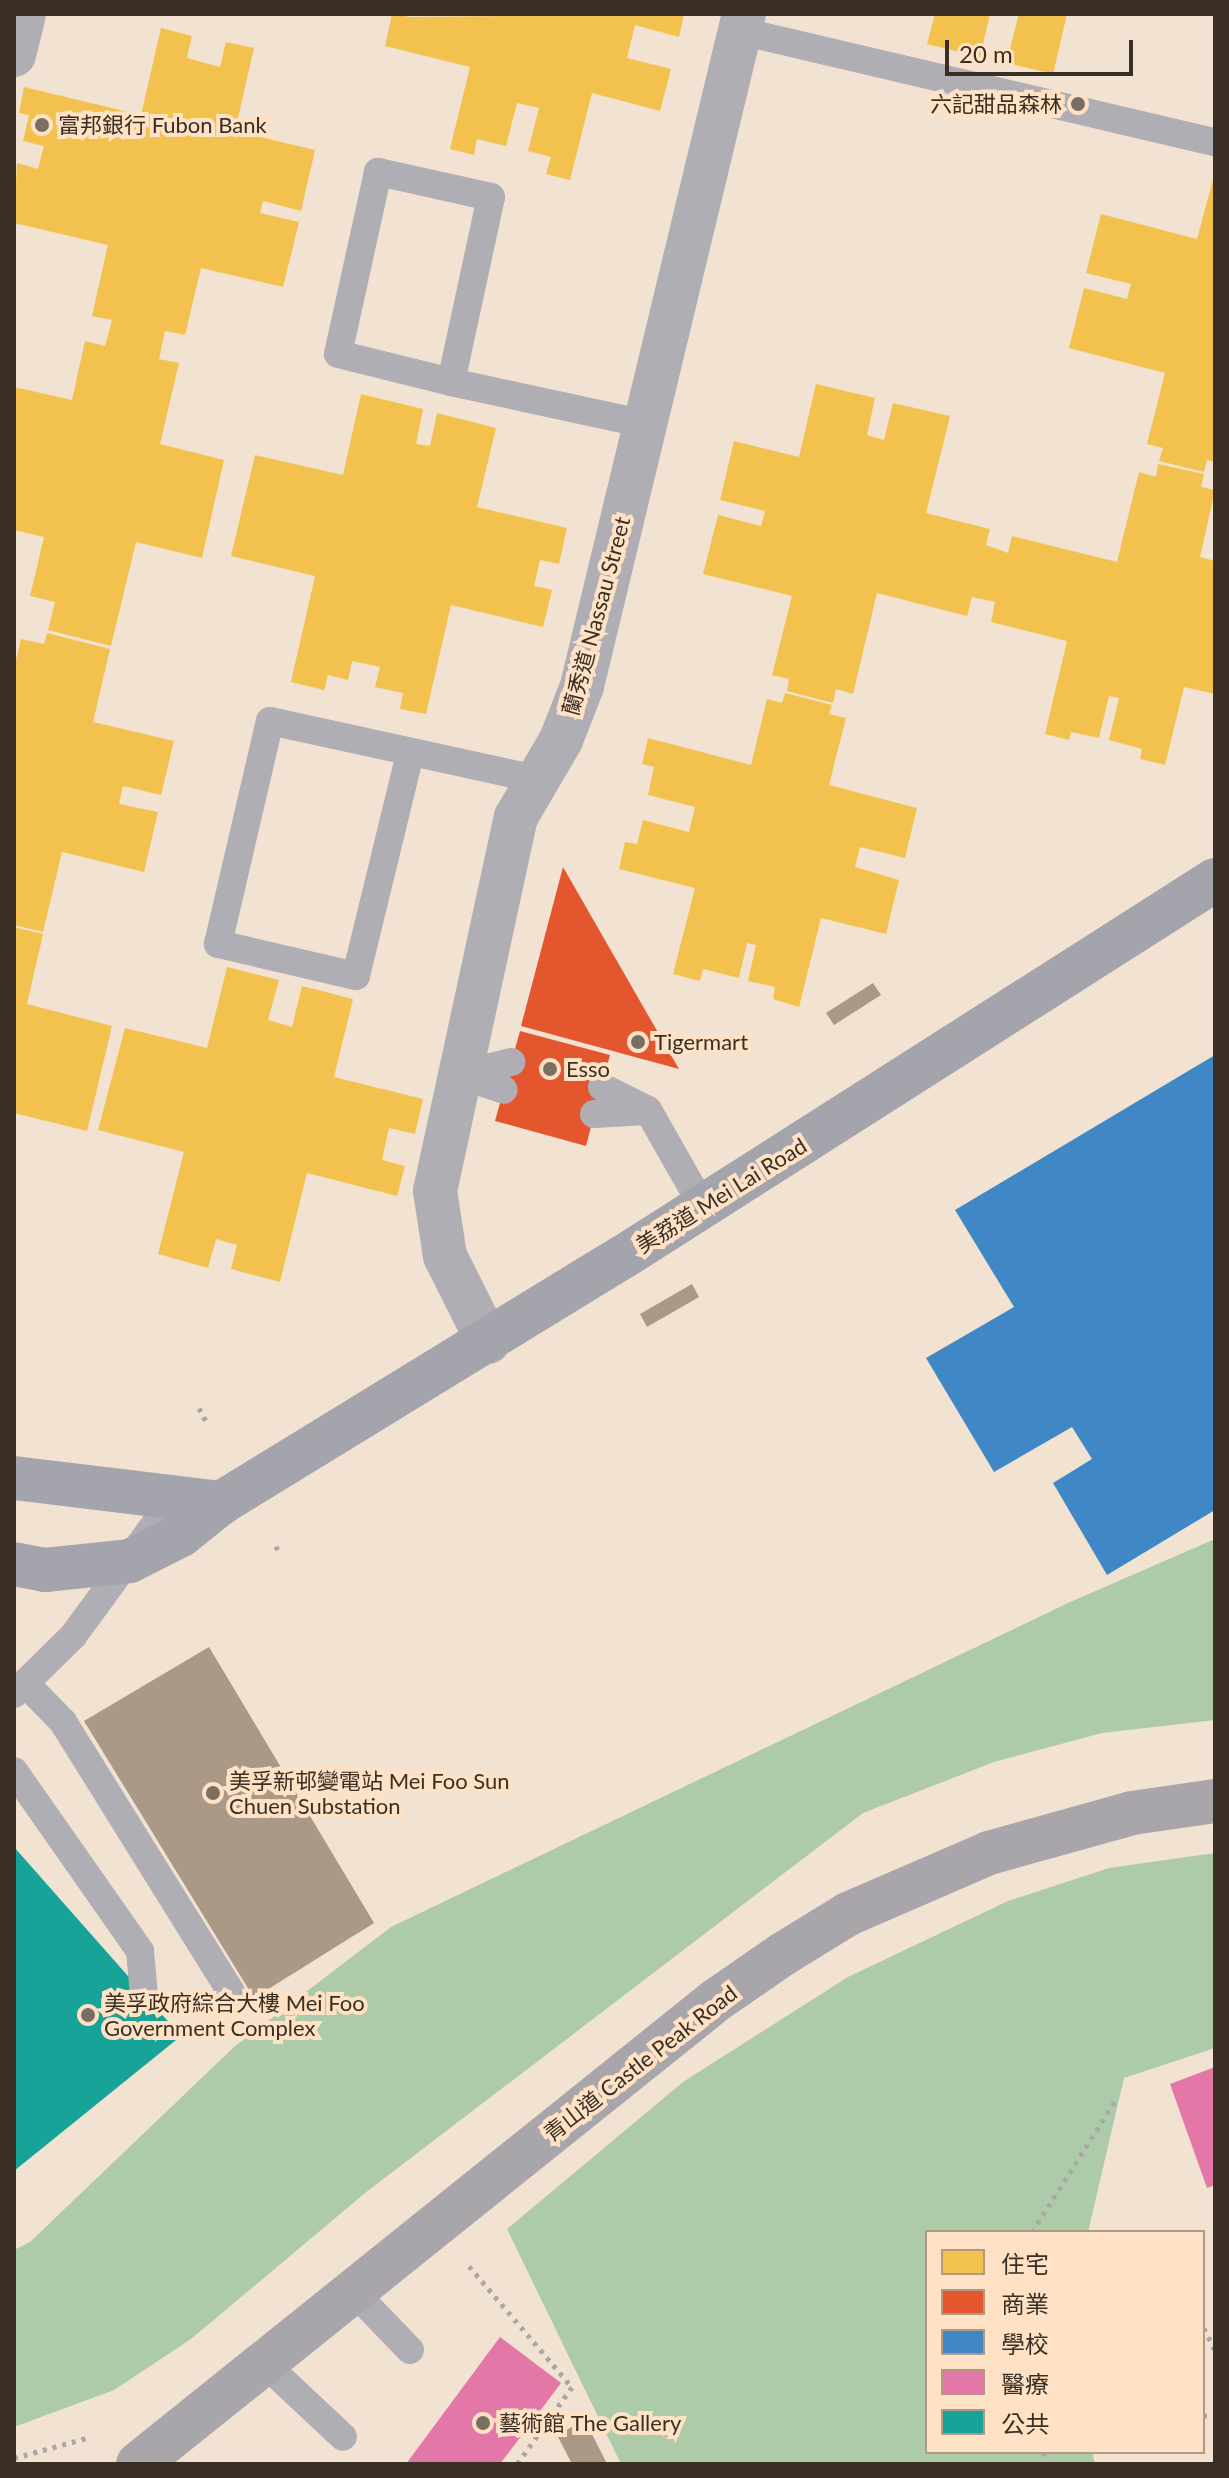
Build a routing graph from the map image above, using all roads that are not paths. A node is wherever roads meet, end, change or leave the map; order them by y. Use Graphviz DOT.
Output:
graph roads {
  1 [pos="24,14"];
  2 [pos="742,22"];
  3 [pos="14,55"];
  4 [pos="1215,142"];
  5 [pos="451,382"];
  6 [pos="646,424"];
  7 [pos="410,754"];
  8 [pos="535,779"];
  9 [pos="1215,880"];
  10 [pos="511,1062"];
  11 [pos="459,1075"];
  12 [pos="504,1090"];
  13 [pos="598,1100"];
  14 [pos="703,1207"];
  15 [pos="488,1342"];
  16 [pos="14,1478"];
  17 [pos="177,1494"];
  18 [pos="221,1503"];
  19 [pos="130,1561"];
  20 [pos="14,1564"];
  21 [pos="20,1688"];
  22 [pos="14,1771"];
  23 [pos="1215,1801"];
  24 [pos="232,1993"];
  25 [pos="144,1995"];
  26 [pos="353,2291"];
  27 [pos="410,2350"];
  28 [pos="264,2363"];
  29 [pos="343,2437"];
  30 [pos="138,2464"];
  1 -- 3 [label="street"];
  2 -- 4 [label="lane"];
  2 -- 6 [label="street, 蘭秀道 Nassau Street"];
  5 -- 5 [label="lane"];
  5 -- 6 [label="lane"];
  6 -- 8 [label="street, 蘭秀道 Nassau Street"];
  7 -- 7 [label="lane"];
  7 -- 8 [label="lane"];
  8 -- 11 [label="street, 蘭秀道 Nassau Street"];
  9 -- 14 [label="main road, 美荔道 Mei Lai Road"];
  10 -- 11 [label="lane"];
  11 -- 12 [label="lane"];
  11 -- 15 [label="street, 蘭秀道 Nassau Street"];
  13 -- 14 [label="lane"];
  14 -- 15 [label="main road, 美荔道 Mei Lai Road"];
  15 -- 18 [label="main road, 美荔道 Mei Lai Road"];
  16 -- 17 [label="main road"];
  17 -- 18 [label="main road"];
  17 -- 19 [label="lane"];
  18 -- 19 [label="main road, 美荔道 Mei Lai Road"];
  19 -- 20 [label="main road, 美荔道 Mei Lai Road"];
  19 -- 21 [label="lane"];
  21 -- 24 [label="lane"];
  22 -- 25 [label="lane"];
  23 -- 26 [label="main road, 青山道 Castle Peak Road"];
  26 -- 27 [label="lane"];
  26 -- 28 [label="main road, 青山道 Castle Peak Road"];
  28 -- 29 [label="lane"];
  28 -- 30 [label="main road, 青山道 Castle Peak Road"];
}
